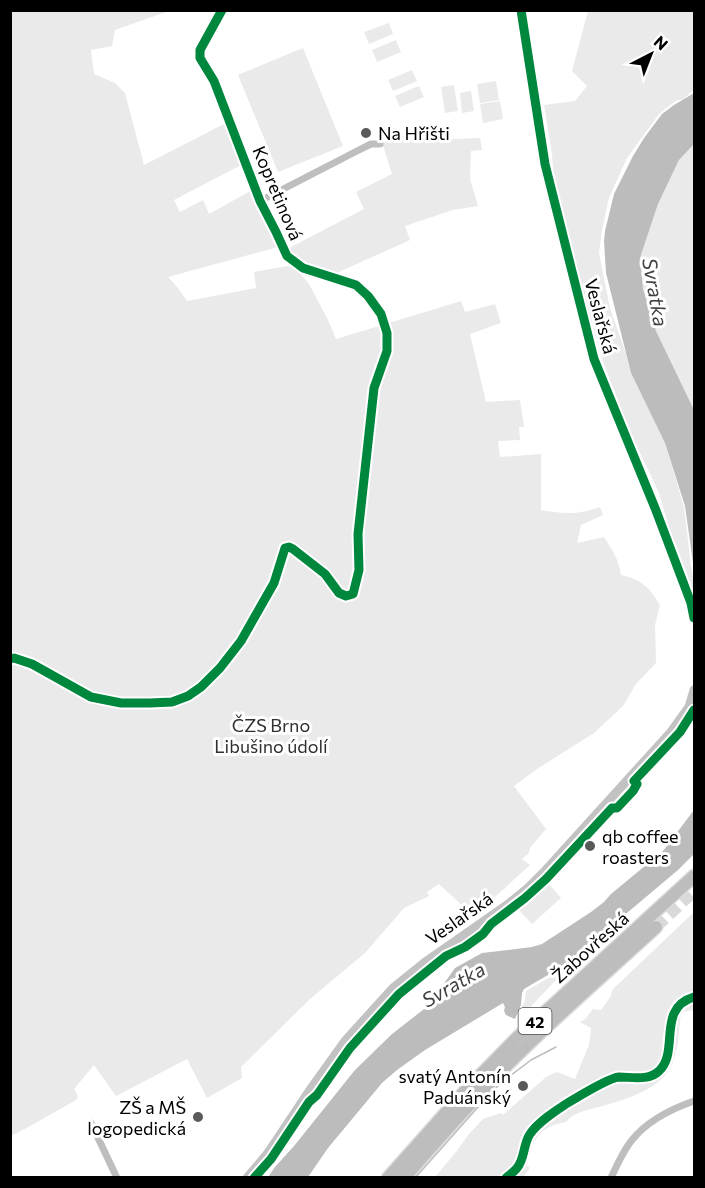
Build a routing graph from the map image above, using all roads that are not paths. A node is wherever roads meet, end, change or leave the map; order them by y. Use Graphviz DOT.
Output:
graph roads {
  1 [pos="222,10"];
  2 [pos="522,10"];
  3 [pos="380,144"];
  4 [pos="261,201"];
  5 [pos="353,594"];
  6 [pos="694,618"];
  7 [pos="694,690"];
  8 [pos="694,876"];
  9 [pos="656,927"];
  10 [pos="694,1100"];
  11 [pos="91,1124"];
  12 [pos="117,1178"];
  13 [pos="247,1178"];
  14 [pos="388,1178"];
  15 [pos="404,1178"];
  16 [pos="611,1178"];
  1 -- 4 [label="street, Kopretinová"];
  2 -- 6 [label="street, Veslařská"];
  3 -- 4 [label="street"];
  4 -- 5 [label="street, Kopretinová"];
  7 -- 13 [label="street, Veslařská"];
  8 -- 14 [label="highway, Žabovřeská / 42"];
  9 -- 15 [label="highway, Žabovřeská / 42"];
  10 -- 16 [label="street"];
  11 -- 12 [label="street"];
}
